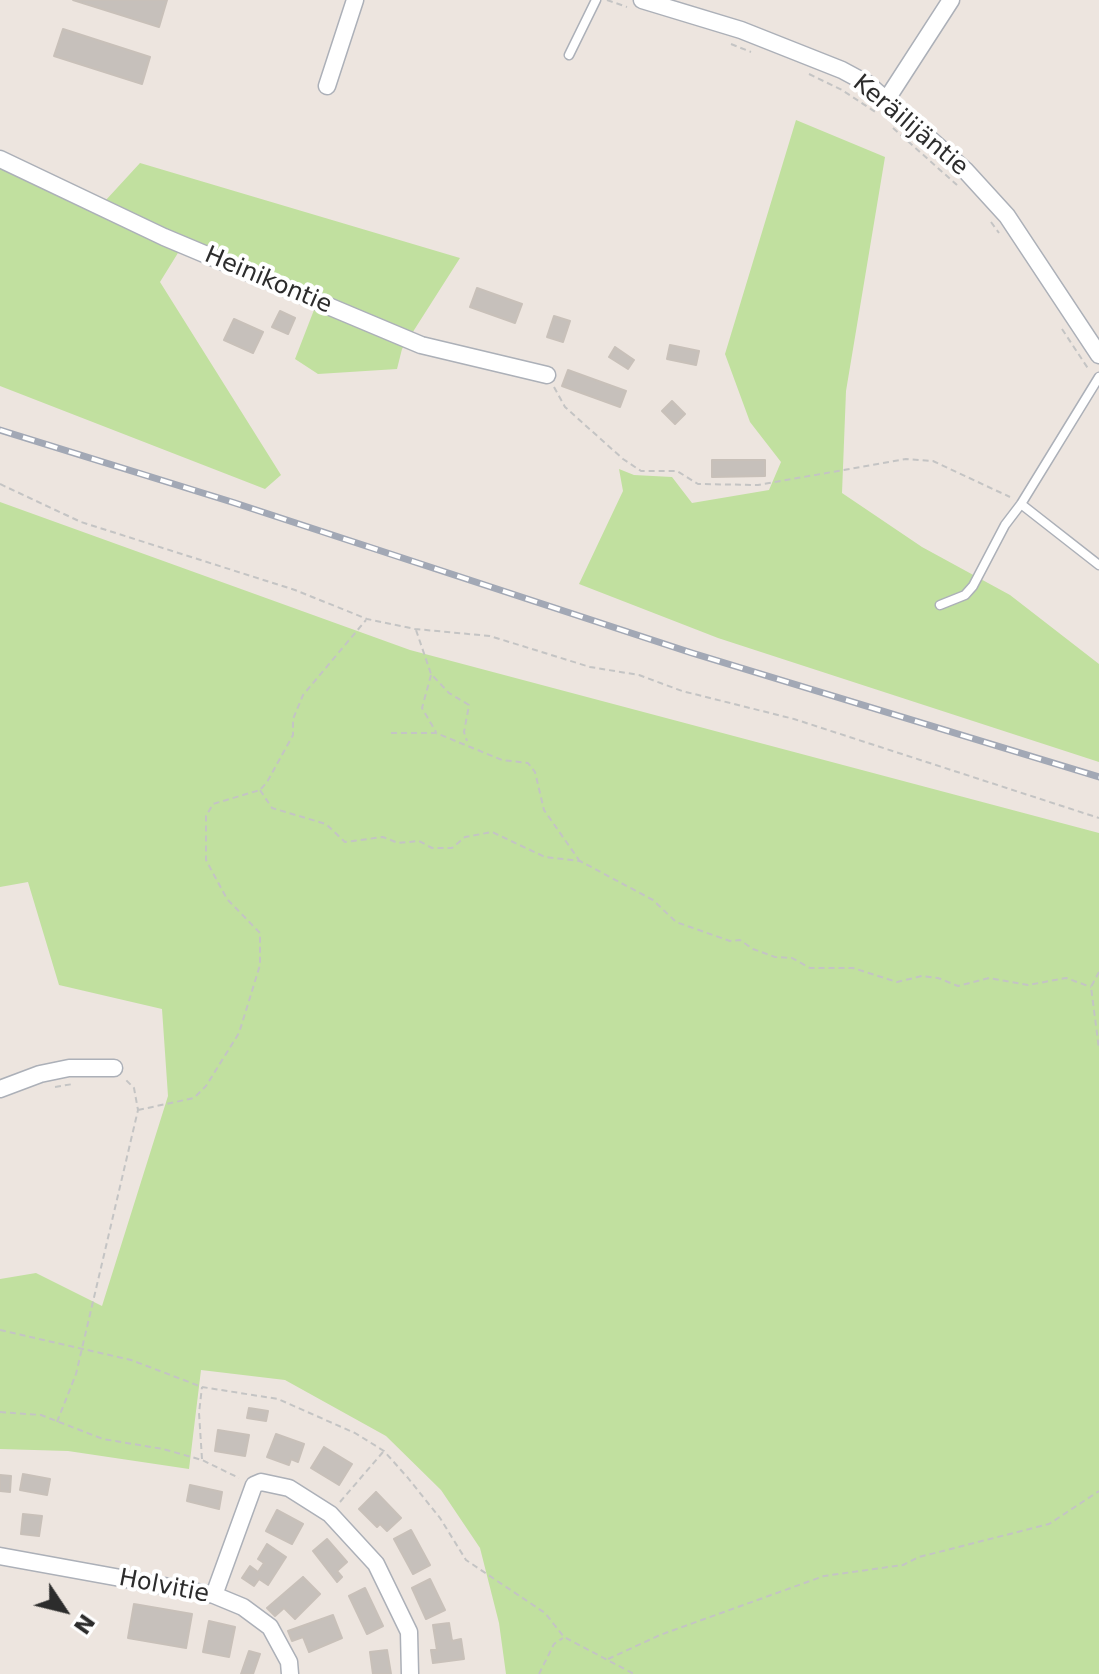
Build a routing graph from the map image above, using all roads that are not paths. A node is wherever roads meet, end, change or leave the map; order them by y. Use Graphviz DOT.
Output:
graph roads {
  1 [pos="355,0"];
  2 [pos="596,0"];
  3 [pos="951,0"];
  4 [pos="636,4"];
  5 [pos="569,55"];
  6 [pos="327,86"];
  7 [pos="882,106"];
  8 [pos="0,159"];
  9 [pos="1099,355"];
  10 [pos="547,375"];
  11 [pos="1098,379"];
  12 [pos="1021,504"];
  13 [pos="1099,565"];
  14 [pos="940,605"];
  15 [pos="118,1076"];
  16 [pos="0,1089"];
  17 [pos="0,1556"];
  18 [pos="214,1595"];
  19 [pos="290,1674"];
  20 [pos="410,1674"];
  1 -- 6 [label="street"];
  2 -- 5 [label="lane"];
  3 -- 7 [label="street"];
  4 -- 7 [label="street, Keräilijäntie"];
  7 -- 9 [label="street, Keräilijäntie"];
  8 -- 10 [label="street, Heinikontie"];
  11 -- 12 [label="lane"];
  12 -- 13 [label="lane"];
  12 -- 14 [label="lane"];
  15 -- 16 [label="street"];
  17 -- 18 [label="street, Holvitie"];
  18 -- 19 [label="street, Holvitie"];
  18 -- 20 [label="street"];
}
